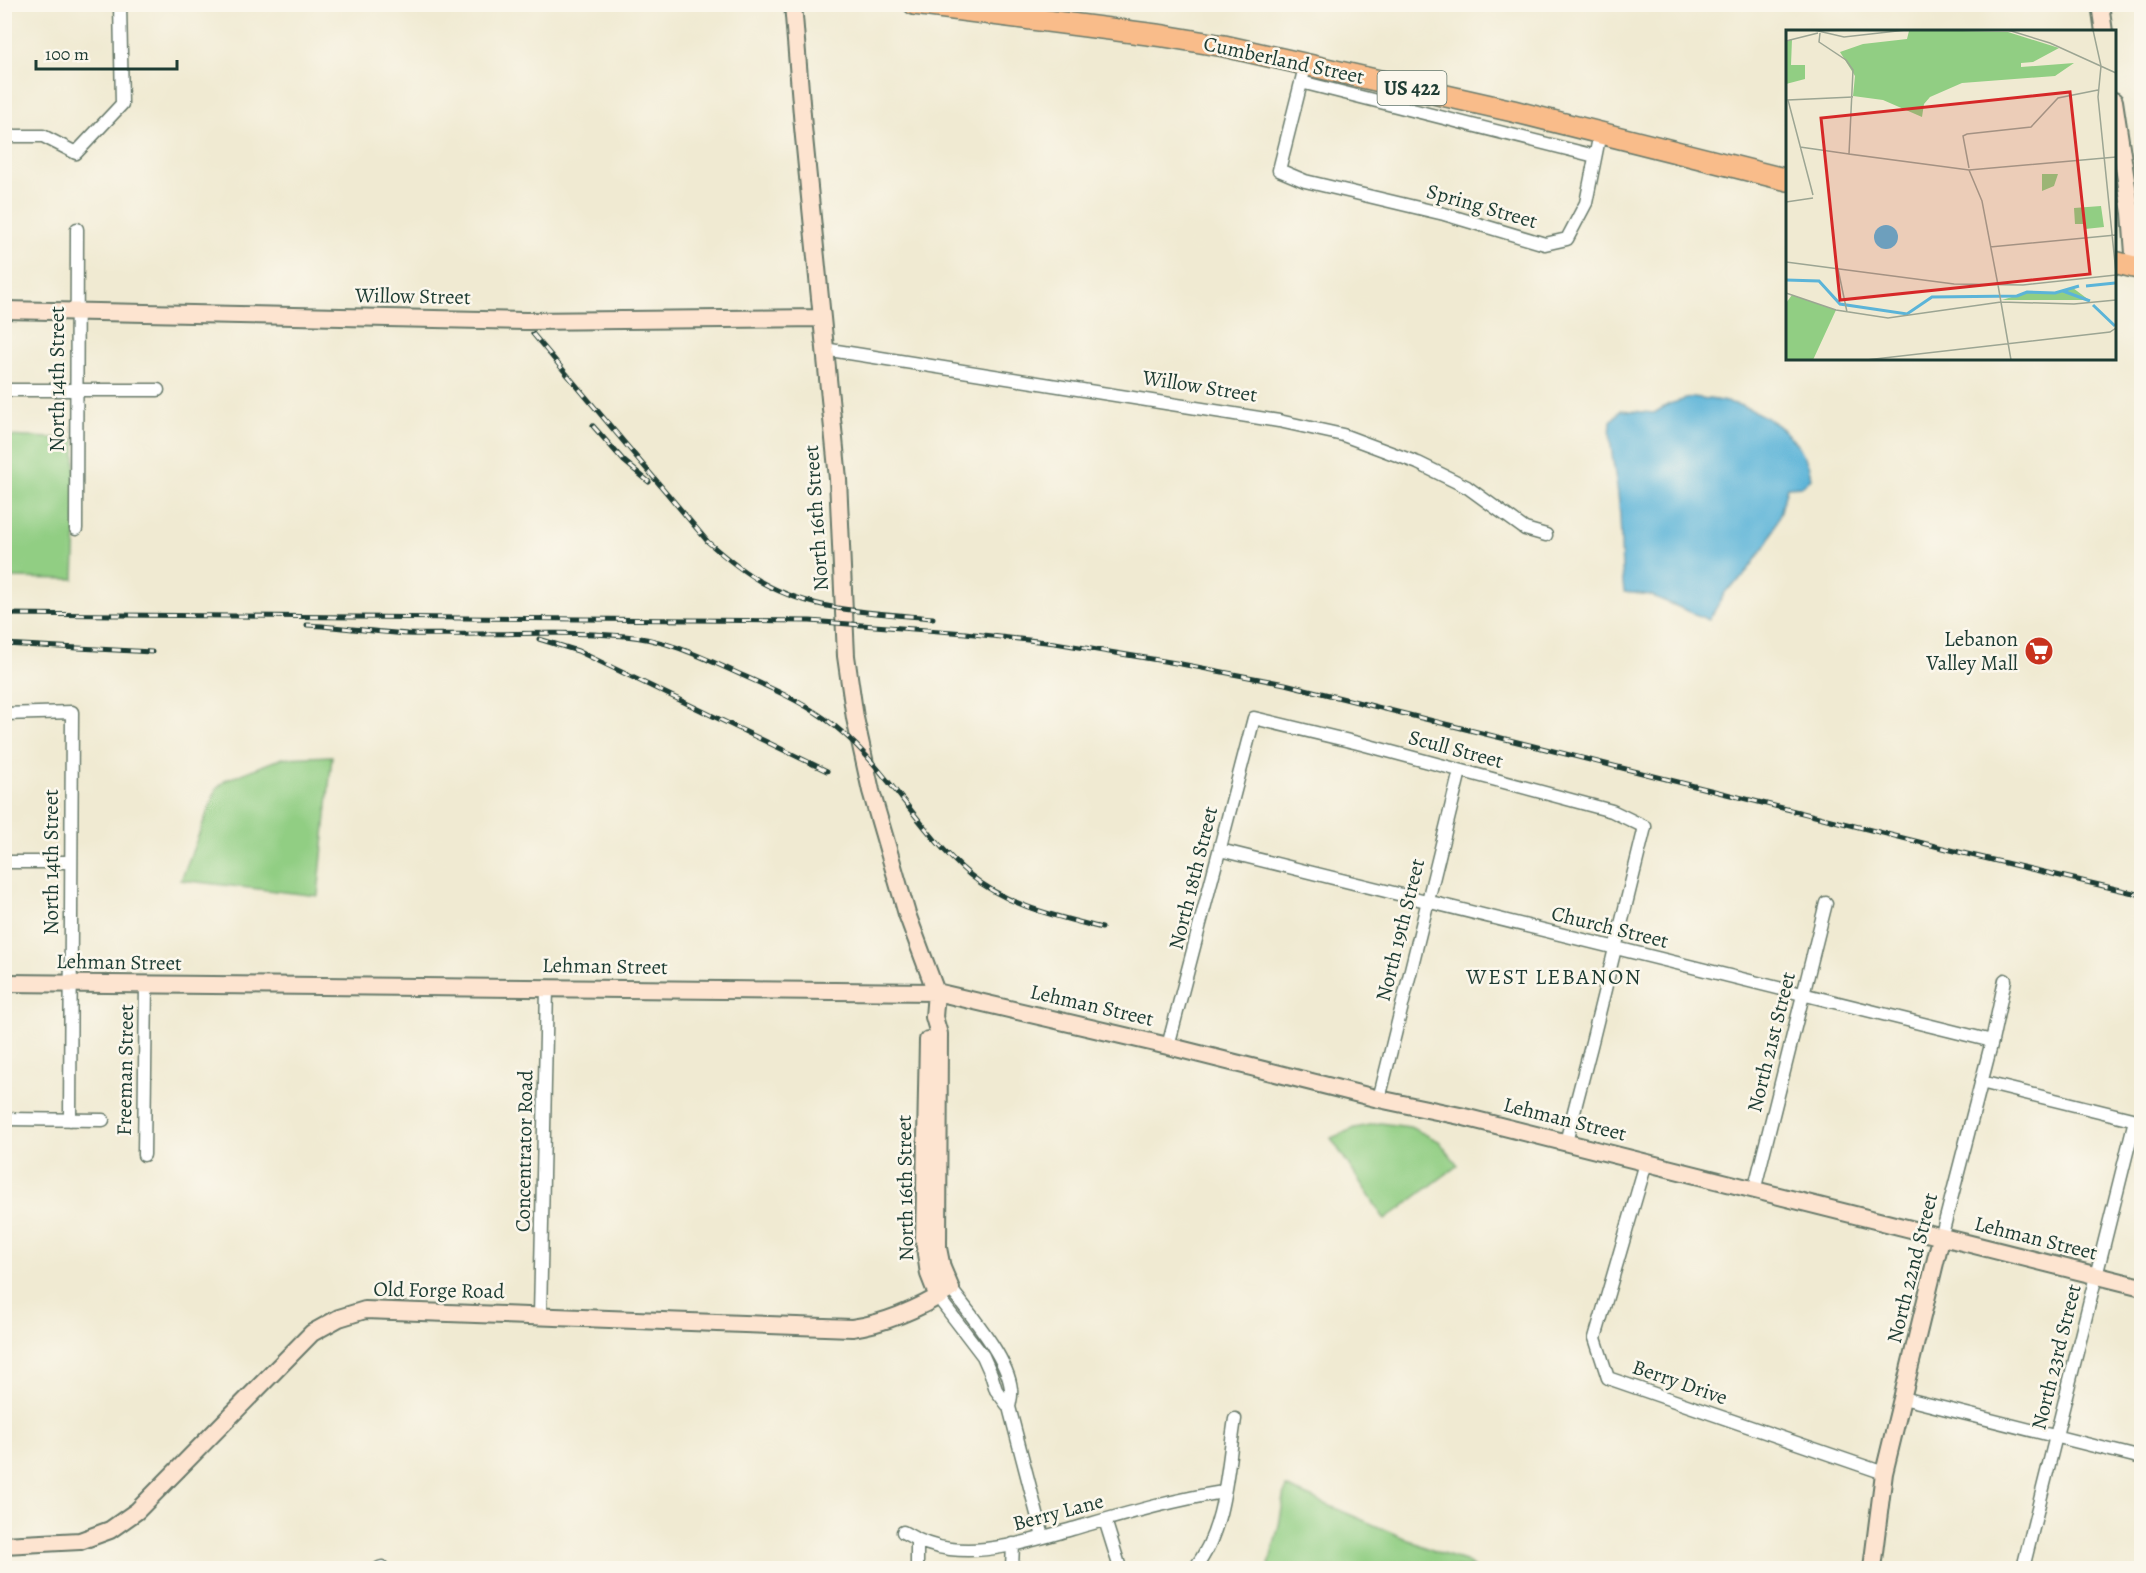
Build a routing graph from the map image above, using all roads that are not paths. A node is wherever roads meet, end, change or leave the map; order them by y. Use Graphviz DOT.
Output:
graph roads {
  1 [pos="120,4"];
  2 [pos="793,4"];
  3 [pos="914,4"];
  4 [pos="2100,4"];
  5 [pos="2104,30"];
  6 [pos="1304,73"];
  7 [pos="2116,108"];
  8 [pos="1600,133"];
  9 [pos="4,136"];
  10 [pos="1595,156"];
  11 [pos="1786,180"];
  12 [pos="76,229"];
  13 [pos="2116,262"];
  14 [pos="2138,268"];
  15 [pos="4,310"];
  16 [pos="77,313"];
  17 [pos="821,318"];
  18 [pos="824,349"];
  19 [pos="75,389"];
  20 [pos="4,390"];
  21 [pos="158,390"];
  22 [pos="76,529"];
  23 [pos="1546,535"];
  24 [pos="4,714"];
  25 [pos="1254,718"];
  26 [pos="1460,771"];
  27 [pos="1220,850"];
  28 [pos="4,862"];
  29 [pos="71,862"];
  30 [pos="1427,901"];
  31 [pos="1826,903"];
  32 [pos="1616,948"];
  33 [pos="2005,980"];
  34 [pos="4,983"];
  35 [pos="70,984"];
  36 [pos="146,985"];
  37 [pos="547,988"];
  38 [pos="936,992"];
  39 [pos="1804,994"];
  40 [pos="1992,1041"];
  41 [pos="1168,1046"];
  42 [pos="1982,1082"];
  43 [pos="1379,1099"];
  44 [pos="4,1119"];
  45 [pos="69,1120"];
  46 [pos="103,1120"];
  47 [pos="2138,1121"];
  48 [pos="1566,1142"];
  49 [pos="144,1155"];
  50 [pos="1646,1163"];
  51 [pos="1754,1191"];
  52 [pos="1941,1238"];
  53 [pos="2097,1276"];
  54 [pos="2142,1287"];
  55 [pos="944,1293"];
  56 [pos="540,1316"];
  57 [pos="1903,1398"];
  58 [pos="1235,1419"];
  59 [pos="2057,1436"];
  60 [pos="2142,1458"];
  61 [pos="1884,1473"];
  62 [pos="1223,1492"];
  63 [pos="1105,1520"];
  64 [pos="903,1532"];
  65 [pos="1042,1537"];
  66 [pos="917,1540"];
  67 [pos="1013,1544"];
  68 [pos="4,1545"];
  69 [pos="917,1569"];
  70 [pos="1012,1569"];
  71 [pos="1120,1569"];
  72 [pos="1195,1569"];
  73 [pos="1872,1569"];
  74 [pos="2023,1569"];
  1 -- 9 [label="street"];
  2 -- 17 [label="main road, North 16th Street"];
  3 -- 6 [label="highway, Cumberland Street / US 422"];
  4 -- 5 [label="main road"];
  6 -- 8 [label="highway, Cumberland Street / US 422"];
  6 -- 10 [label="street"];
  6 -- 10 [label="street, Spring Street"];
  7 -- 14 [label="main road"];
  8 -- 10 [label="street, Spring Street"];
  8 -- 11 [label="highway, Cumberland Street / US 422"];
  12 -- 16 [label="street, North 14th Street"];
  13 -- 14 [label="highway"];
  15 -- 16 [label="main road, Willow Street"];
  16 -- 17 [label="main road, Willow Street"];
  16 -- 19 [label="street, North 14th Street"];
  17 -- 18 [label="main road, North 16th Street"];
  18 -- 23 [label="street, Willow Street"];
  18 -- 38 [label="main road, North 16th Street"];
  19 -- 20 [label="street"];
  19 -- 21 [label="street"];
  19 -- 22 [label="street, North 14th Street"];
  24 -- 29 [label="street, North 14th Street"];
  25 -- 26 [label="street, Scull Street"];
  25 -- 27 [label="street, North 18th Street"];
  26 -- 30 [label="street, North 19th Street"];
  26 -- 32 [label="street, Scull Street"];
  27 -- 30 [label="street, Church Street"];
  27 -- 41 [label="street, North 18th Street"];
  28 -- 29 [label="street"];
  29 -- 35 [label="street, North 14th Street"];
  30 -- 32 [label="street, Church Street"];
  30 -- 43 [label="street, North 19th Street"];
  31 -- 39 [label="street, North 21st Street"];
  32 -- 39 [label="street, Church Street"];
  32 -- 48 [label="street"];
  33 -- 40 [label="street, North 22nd Street"];
  34 -- 35 [label="main road, Lehman Street"];
  35 -- 36 [label="main road, Lehman Street"];
  35 -- 45 [label="street, North 14th Street"];
  36 -- 37 [label="main road, Lehman Street"];
  36 -- 49 [label="street, Freeman Street"];
  37 -- 38 [label="main road, Lehman Street"];
  37 -- 56 [label="street, Concentrator Road"];
  38 -- 41 [label="main road, Lehman Street"];
  38 -- 55 [label="main road, North 16th Street"];
  39 -- 40 [label="street, Church Street"];
  39 -- 51 [label="street, North 21st Street"];
  40 -- 42 [label="street, North 22nd Street"];
  41 -- 43 [label="main road, Lehman Street"];
  42 -- 47 [label="street"];
  42 -- 52 [label="street, North 22nd Street"];
  43 -- 48 [label="main road, Lehman Street"];
  44 -- 45 [label="street"];
  45 -- 46 [label="street"];
  47 -- 53 [label="street, North 23rd Street"];
  48 -- 50 [label="main road, Lehman Street"];
  50 -- 51 [label="main road, Lehman Street"];
  50 -- 61 [label="street, Berry Drive"];
  51 -- 52 [label="main road, Lehman Street"];
  52 -- 53 [label="main road, Lehman Street"];
  52 -- 57 [label="main road, North 22nd Street"];
  53 -- 54 [label="main road, Lehman Street"];
  53 -- 59 [label="street, North 23rd Street"];
  55 -- 56 [label="main road, Old Forge Road"];
  55 -- 65 [label="street, North 16th Street"];
  56 -- 68 [label="main road, Old Forge Road"];
  57 -- 59 [label="street"];
  57 -- 61 [label="main road, North 22nd Street"];
  58 -- 62 [label="street"];
  59 -- 60 [label="street"];
  59 -- 74 [label="street, North 23rd Street"];
  61 -- 73 [label="main road, North 22nd Street"];
  62 -- 63 [label="street, Berry Lane"];
  62 -- 72 [label="street"];
  63 -- 65 [label="street, Berry Lane"];
  63 -- 71 [label="street"];
  64 -- 66 [label="street, Berry Lane"];
  65 -- 67 [label="street, Berry Lane"];
  66 -- 67 [label="street, Berry Lane"];
  66 -- 69 [label="street"];
  67 -- 70 [label="street"];
}
